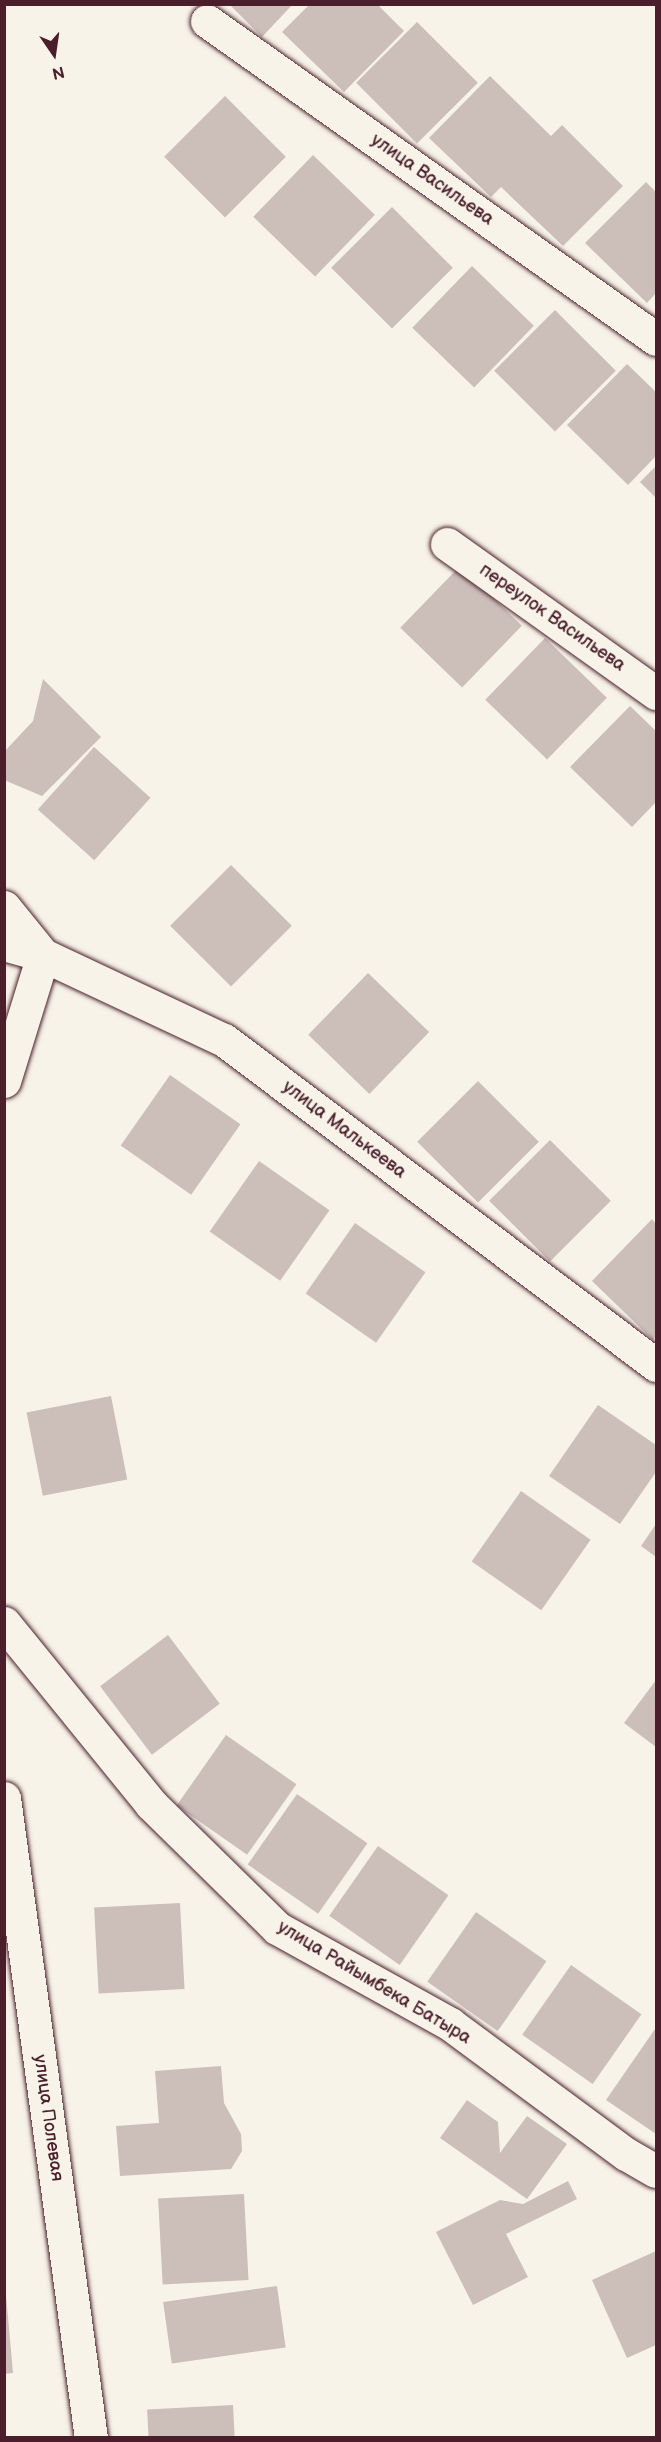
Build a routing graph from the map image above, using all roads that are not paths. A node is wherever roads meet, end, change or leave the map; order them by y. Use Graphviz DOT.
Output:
graph roads {
  1 [pos="207,21"];
  2 [pos="657,339"];
  3 [pos="447,544"];
  4 [pos="657,693"];
  5 [pos="4,907"];
  6 [pos="4,944"];
  7 [pos="43,955"];
  8 [pos="4,1081"];
  9 [pos="657,1365"];
  10 [pos="4,1623"];
  11 [pos="4,1798"];
  12 [pos="657,2171"];
  13 [pos="91,2438"];
  1 -- 2 [label="street, улица Васильева"];
  3 -- 4 [label="street, переулок Васильева"];
  5 -- 7 [label="street"];
  6 -- 7 [label="street, улица Малькеева"];
  7 -- 8 [label="street"];
  7 -- 9 [label="street, улица Малькеева"];
  10 -- 12 [label="street, улица Райымбека Батыра"];
  11 -- 13 [label="street, улица Полевая"];
}
